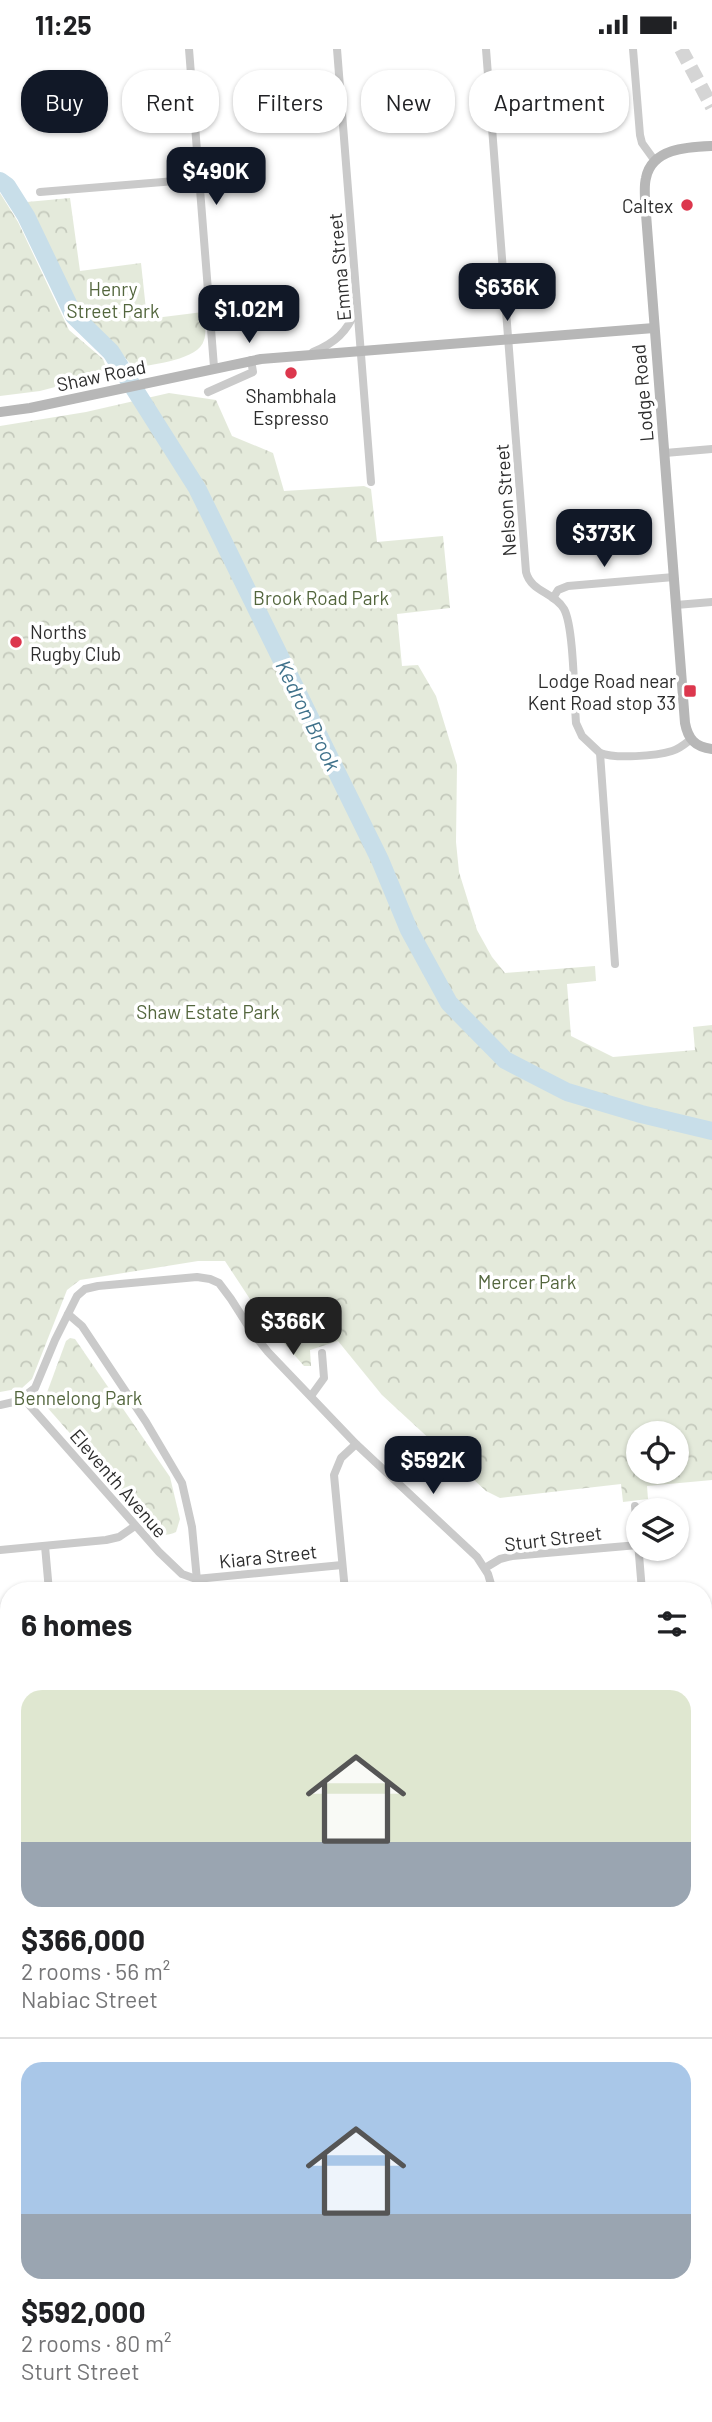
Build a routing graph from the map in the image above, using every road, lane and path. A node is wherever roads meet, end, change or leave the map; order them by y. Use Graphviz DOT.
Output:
graph roads {
  1 [pos="189,49"];
  2 [pos="337,49"];
  3 [pos="486,49"];
  4 [pos="633,49"];
  5 [pos="712,146"];
  6 [pos="655,161"];
  7 [pos="200,179"];
  8 [pos="40,192"];
  9 [pos="358,307"];
  10 [pos="654,328"];
  11 [pos="508,339"];
  12 [pos="361,350"];
  13 [pos="310,354"];
  14 [pos="251,360"];
  15 [pos="214,367"];
  16 [pos="208,391"];
  17 [pos="0,412"];
  18 [pos="712,449"];
  19 [pos="665,453"];
  20 [pos="371,482"];
  21 [pos="674,577"];
  22 [pos="553,598"];
  23 [pos="712,602"];
  24 [pos="676,605"];
  25 [pos="690,740"];
  26 [pos="712,749"];
  27 [pos="600,753"];
  28 [pos="615,964"];
  29 [pos="68,1314"];
  30 [pos="322,1353"];
  31 [pos="311,1396"];
  32 [pos="24,1399"];
  33 [pos="0,1405"];
  34 [pos="356,1444"];
  35 [pos="135,1526"];
  36 [pos="45,1546"];
  37 [pos="626,1546"];
  38 [pos="0,1550"];
  39 [pos="639,1561"];
  40 [pos="342,1565"];
  41 [pos="485,1568"];
  42 [pos="196,1579"];
  43 [pos="48,1582"];
  44 [pos="196,1582"];
  45 [pos="344,1582"];
  46 [pos="490,1582"];
  47 [pos="641,1582"];
  1 -- 7 [label="street"];
  2 -- 9 [label="street, Emma Street"];
  3 -- 11 [label="street, Nelson Street"];
  4 -- 6 [label="street"];
  5 -- 6 [label="street"];
  6 -- 10 [label="street, Lodge Road"];
  7 -- 8 [label="street"];
  7 -- 15 [label="street"];
  9 -- 12 [label="street, Emma Street"];
  9 -- 13 [label="street"];
  10 -- 11 [label="street, Shaw Road"];
  10 -- 19 [label="street, Lodge Road"];
  11 -- 12 [label="street, Shaw Road"];
  11 -- 22 [label="street, Nelson Street"];
  12 -- 13 [label="street, Shaw Road"];
  12 -- 20 [label="street, Emma Street"];
  13 -- 14 [label="street, Shaw Road"];
  14 -- 15 [label="street, Shaw Road"];
  14 -- 16 [label="street"];
  15 -- 17 [label="street, Shaw Road"];
  18 -- 19 [label="street"];
  19 -- 21 [label="street, Lodge Road"];
  21 -- 22 [label="street"];
  21 -- 24 [label="street, Lodge Road"];
  22 -- 27 [label="street, Nelson Street"];
  23 -- 24 [label="street"];
  24 -- 25 [label="street, Lodge Road"];
  25 -- 26 [label="street"];
  25 -- 27 [label="street"];
  27 -- 28 [label="street"];
  29 -- 31 [label="street, Sturt Street"];
  29 -- 32 [label="street"];
  29 -- 42 [label="street, Eleventh Avenue"];
  30 -- 31 [label="street"];
  31 -- 34 [label="street, Sturt Street"];
  32 -- 33 [label="street"];
  32 -- 35 [label="street, Eleventh Avenue"];
  34 -- 40 [label="street"];
  34 -- 41 [label="street, Sturt Street"];
  35 -- 36 [label="street"];
  35 -- 42 [label="street, Eleventh Avenue"];
  36 -- 38 [label="street"];
  36 -- 43 [label="street"];
  37 -- 41 [label="street, Sturt Street"];
  39 -- 47 [label="street"];
  40 -- 42 [label="street, Kiara Street"];
  40 -- 45 [label="street"];
  41 -- 46 [label="street"];
  42 -- 44 [label="street, Eleventh Avenue"];
}
